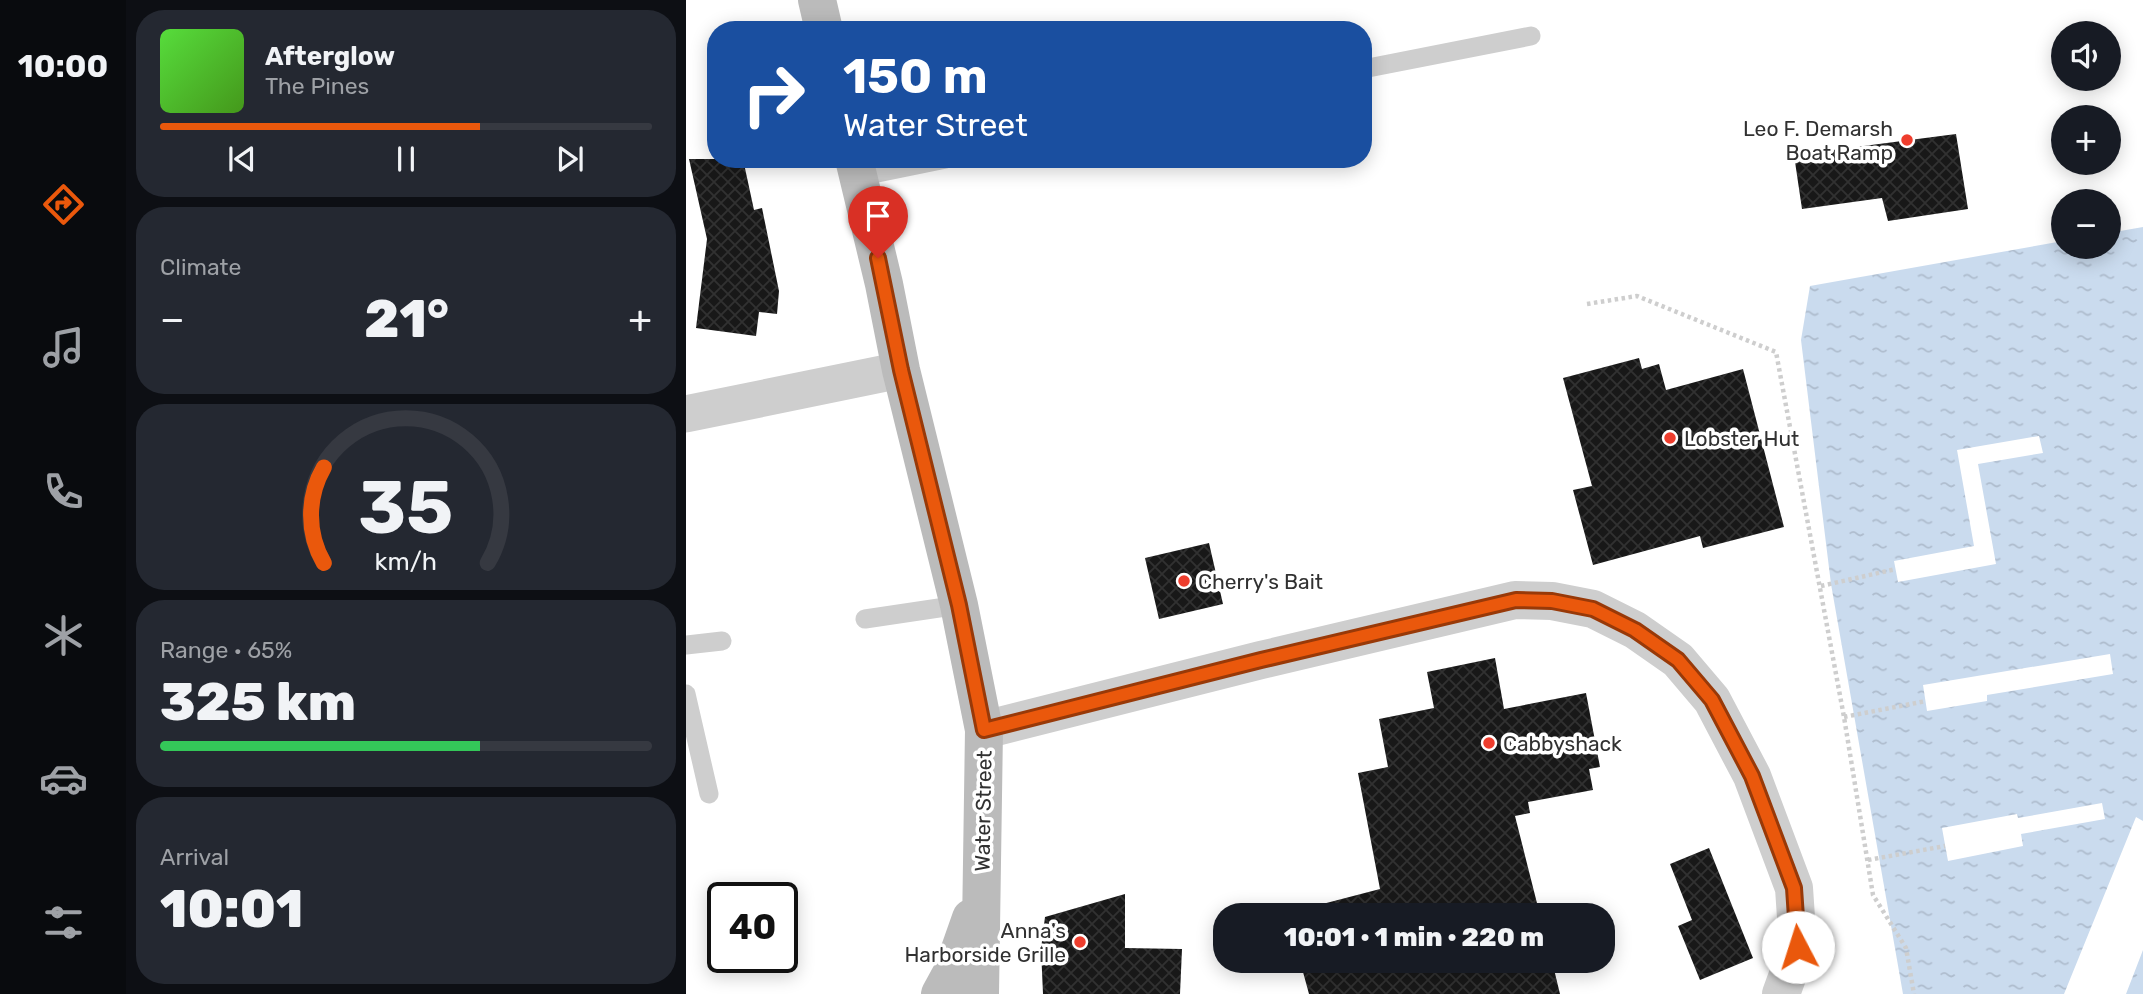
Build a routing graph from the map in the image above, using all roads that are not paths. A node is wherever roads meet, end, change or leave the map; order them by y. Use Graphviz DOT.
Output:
graph roads {
  1 [pos="817,0"];
  2 [pos="822,21"];
  3 [pos="1531,36"];
  4 [pos="1372,67"];
  5 [pos="856,168"];
  6 [pos="901,370"];
  7 [pos="686,414"];
  8 [pos="959,605"];
  9 [pos="865,619"];
  10 [pos="722,640"];
  11 [pos="686,645"];
  12 [pos="686,694"];
  13 [pos="984,730"];
  14 [pos="709,794"];
  15 [pos="981,890"];
  16 [pos="940,994"];
  17 [pos="980,994"];
  18 [pos="1781,994"];
  1 -- 2 [label="main road"];
  3 -- 4 [label="lane"];
  5 -- 6 [label="main road, Water Street"];
  6 -- 7 [label="street"];
  6 -- 8 [label="main road, Water Street"];
  8 -- 9 [label="lane"];
  8 -- 13 [label="main road, Water Street"];
  10 -- 11 [label="lane"];
  12 -- 14 [label="lane"];
  13 -- 15 [label="main road, Water Street"];
  13 -- 18 [label="street"];
  15 -- 16 [label="main road, Water Street"];
  15 -- 17 [label="main road, Water Street"];
}
